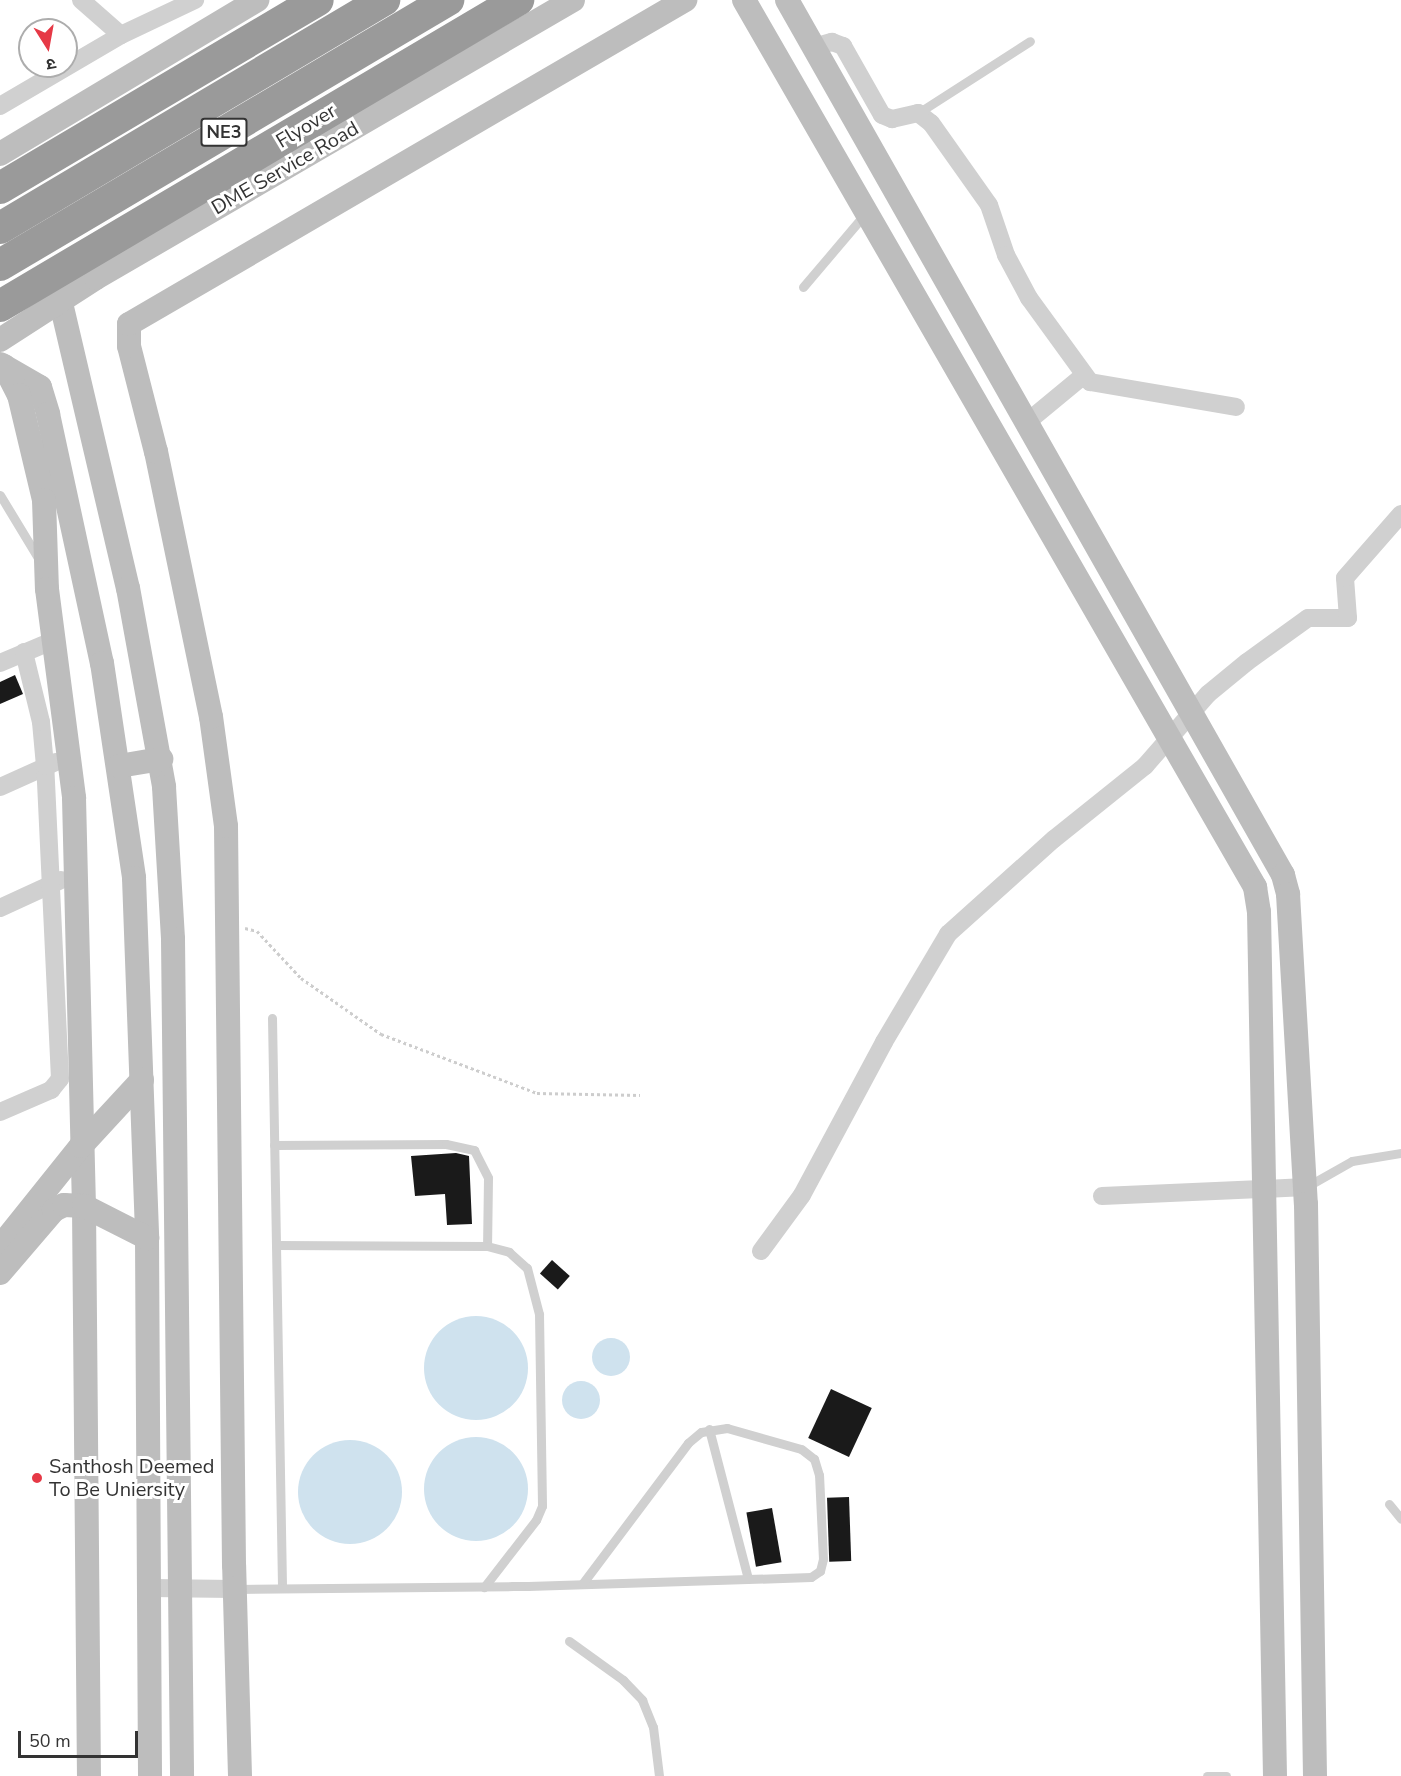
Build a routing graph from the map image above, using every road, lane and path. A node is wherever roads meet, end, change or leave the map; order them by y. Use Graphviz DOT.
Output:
graph roads {
  1 [pos="81,0"];
  2 [pos="195,0"];
  3 [pos="257,0"];
  4 [pos="318,0"];
  5 [pos="384,0"];
  6 [pos="448,0"];
  7 [pos="518,0"];
  8 [pos="573,0"];
  9 [pos="685,0"];
  10 [pos="744,0"];
  11 [pos="787,0"];
  12 [pos="121,35"];
  13 [pos="1030,41"];
  14 [pos="814,47"];
  15 [pos="0,106"];
  16 [pos="918,113"];
  17 [pos="0,154"];
  18 [pos="0,188"];
  19 [pos="867,212"];
  20 [pos="0,228"];
  21 [pos="933,258"];
  22 [pos="0,265"];
  23 [pos="903,274"];
  24 [pos="803,287"];
  25 [pos="61,303"];
  26 [pos="0,306"];
  27 [pos="0,340"];
  28 [pos="2,365"];
  29 [pos="1084,375"];
  30 [pos="1236,407"];
  31 [pos="1026,423"];
  32 [pos="0,495"];
  33 [pos="1401,514"];
  34 [pos="47,573"];
  35 [pos="52,640"];
  36 [pos="24,652"];
  37 [pos="0,663"];
  38 [pos="1182,700"];
  39 [pos="1170,738"];
  40 [pos="70,757"];
  41 [pos="161,759"];
  42 [pos="45,766"];
  43 [pos="119,766"];
  44 [pos="0,788"];
  45 [pos="76,873"];
  46 [pos="52,884"];
  47 [pos="0,908"];
  48 [pos="228,931"];
  49 [pos="272,1018"];
  50 [pos="71,1076"];
  51 [pos="142,1080"];
  52 [pos="640,1095"];
  53 [pos="0,1112"];
  54 [pos="274,1144"];
  55 [pos="81,1146"];
  56 [pos="1401,1153"];
  57 [pos="1306,1187"];
  58 [pos="1264,1190"];
  59 [pos="1102,1196"];
  60 [pos="84,1206"];
  61 [pos="147,1238"];
  62 [pos="276,1245"];
  63 [pos="487,1246"];
  64 [pos="0,1247"];
  65 [pos="761,1251"];
  66 [pos="0,1273"];
  67 [pos="709,1429"];
  68 [pos="1389,1504"];
  69 [pos="1401,1519"];
  70 [pos="748,1579"];
  71 [pos="582,1584"];
  72 [pos="484,1587"];
  73 [pos="151,1588"];
  74 [pos="179,1588"];
  75 [pos="282,1588"];
  76 [pos="234,1589"];
  77 [pos="569,1641"];
  78 [pos="88,1776"];
  79 [pos="150,1776"];
  80 [pos="182,1776"];
  81 [pos="240,1776"];
  82 [pos="658,1776"];
  83 [pos="1207,1776"];
  84 [pos="1226,1776"];
  85 [pos="1275,1776"];
  86 [pos="1315,1776"];
  1 -- 12 [label="street"];
  2 -- 12 [label="street"];
  3 -- 17 [label="street"];
  4 -- 18 [label="highway"];
  5 -- 20 [label="highway, NE3"];
  6 -- 22 [label="highway, NE3"];
  7 -- 26 [label="highway, Flyover"];
  8 -- 25 [label="street, DME Service Road"];
  9 -- 48 [label="street"];
  10 -- 19 [label="street"];
  11 -- 14 [label="street"];
  12 -- 15 [label="street"];
  13 -- 16 [label="lane"];
  14 -- 16 [label="street"];
  14 -- 21 [label="street"];
  16 -- 29 [label="street"];
  19 -- 23 [label="street"];
  19 -- 24 [label="lane"];
  21 -- 23 [label="street"];
  21 -- 31 [label="street"];
  23 -- 39 [label="street"];
  25 -- 27 [label="street, DME Service Road"];
  25 -- 41 [label="street"];
  28 -- 34 [label="street"];
  28 -- 43 [label="street"];
  29 -- 30 [label="street"];
  29 -- 31 [label="street"];
  31 -- 38 [label="street"];
  32 -- 34 [label="lane"];
  33 -- 38 [label="street"];
  34 -- 35 [label="street"];
  35 -- 36 [label="street"];
  35 -- 40 [label="street"];
  36 -- 37 [label="street"];
  36 -- 42 [label="street"];
  38 -- 39 [label="street"];
  38 -- 57 [label="street"];
  39 -- 58 [label="street"];
  39 -- 65 [label="street"];
  40 -- 42 [label="street"];
  40 -- 45 [label="street"];
  41 -- 43 [label="street"];
  41 -- 74 [label="street"];
  42 -- 44 [label="street"];
  42 -- 46 [label="street"];
  43 -- 51 [label="street"];
  45 -- 46 [label="street"];
  45 -- 50 [label="street"];
  46 -- 47 [label="street"];
  46 -- 50 [label="street"];
  48 -- 52 [label="path"];
  48 -- 76 [label="street"];
  49 -- 54 [label="lane"];
  50 -- 53 [label="street"];
  50 -- 55 [label="street"];
  51 -- 55 [label="street"];
  51 -- 61 [label="street"];
  54 -- 62 [label="lane"];
  54 -- 63 [label="lane"];
  55 -- 60 [label="street"];
  55 -- 64 [label="street"];
  56 -- 57 [label="lane"];
  57 -- 58 [label="street"];
  57 -- 86 [label="street"];
  58 -- 59 [label="street"];
  58 -- 85 [label="street"];
  60 -- 61 [label="street"];
  60 -- 66 [label="street"];
  60 -- 78 [label="street"];
  61 -- 73 [label="street"];
  62 -- 63 [label="lane"];
  62 -- 75 [label="lane"];
  63 -- 72 [label="lane"];
  67 -- 70 [label="lane"];
  67 -- 70 [label="lane"];
  67 -- 71 [label="lane"];
  68 -- 69 [label="lane"];
  70 -- 71 [label="lane"];
  71 -- 72 [label="lane"];
  72 -- 75 [label="lane"];
  73 -- 74 [label="street"];
  73 -- 79 [label="street"];
  74 -- 76 [label="street"];
  74 -- 80 [label="street"];
  75 -- 76 [label="lane"];
  76 -- 81 [label="street"];
  77 -- 82 [label="lane"];
  83 -- 84 [label="lane"];
}
